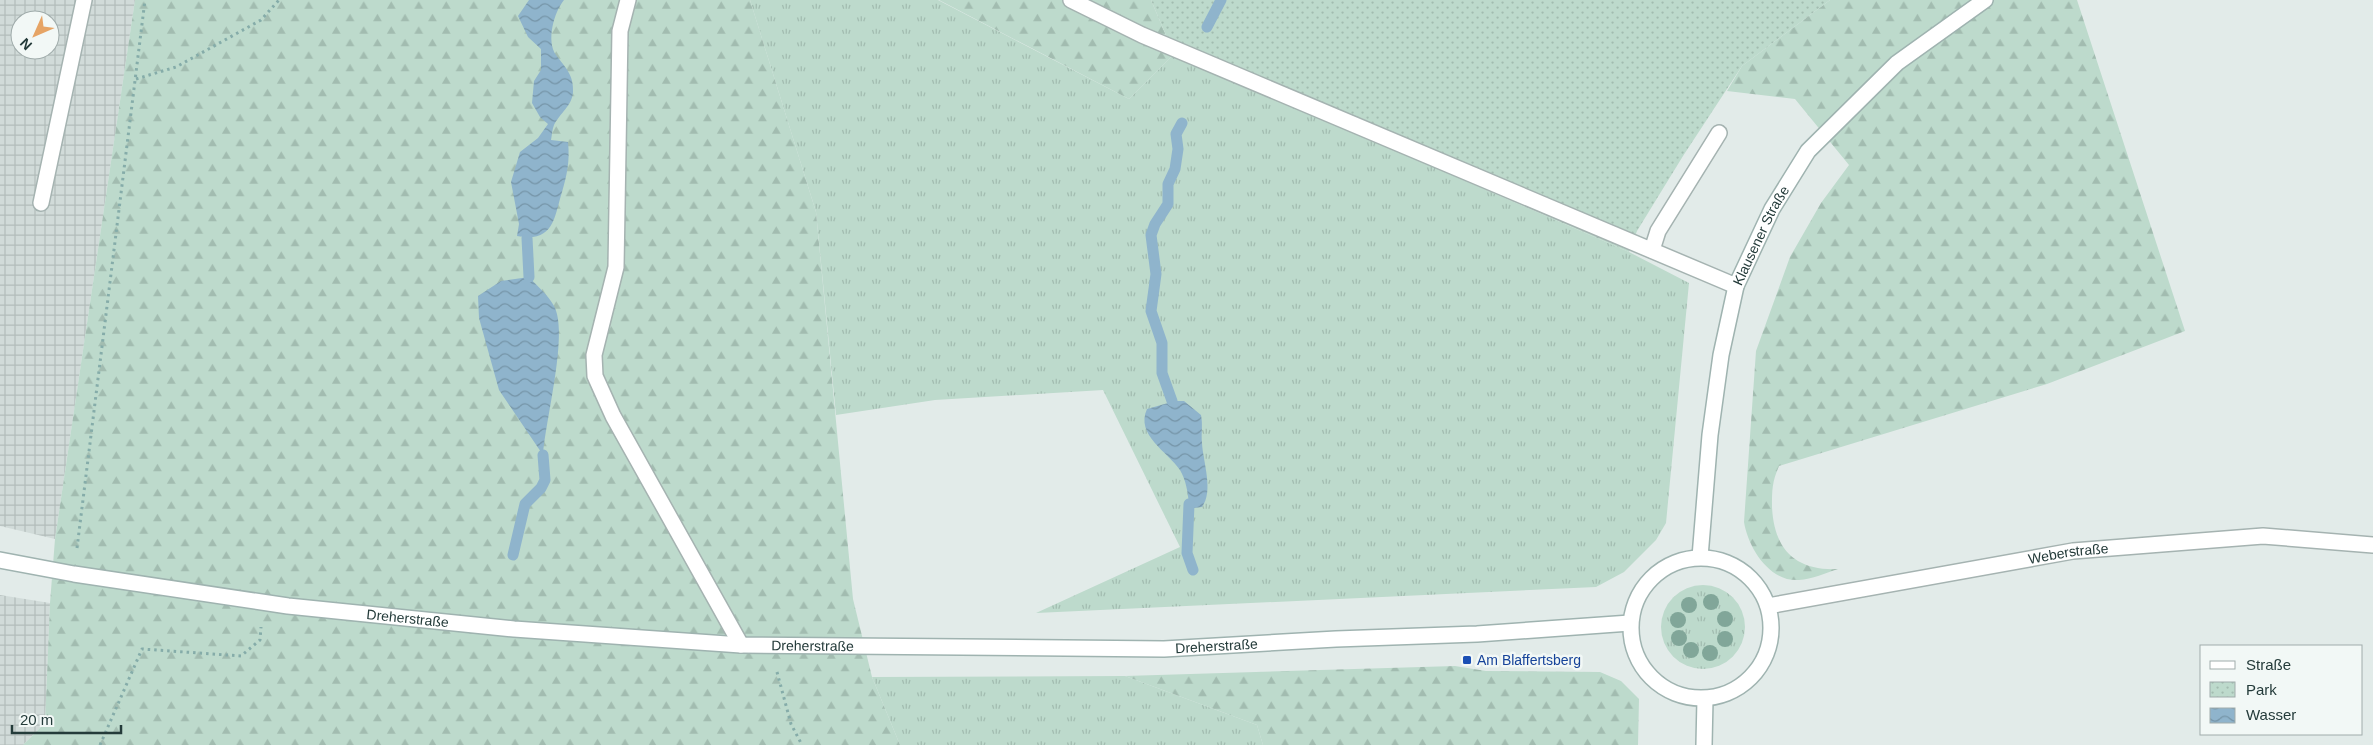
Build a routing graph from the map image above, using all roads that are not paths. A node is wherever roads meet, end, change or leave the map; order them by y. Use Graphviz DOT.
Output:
graph roads {
  1 [pos="84,0"];
  2 [pos="628,0"];
  3 [pos="1071,0"];
  4 [pos="1985,0"];
  5 [pos="1719,133"];
  6 [pos="41,203"];
  7 [pos="1652,250"];
  8 [pos="1736,286"];
  9 [pos="2373,544"];
  10 [pos="1700,557"];
  11 [pos="0,560"];
  12 [pos="1768,606"];
  13 [pos="1630,623"];
  14 [pos="741,645"];
  15 [pos="1705,699"];
  16 [pos="1704,745"];
  1 -- 6 [label="main road"];
  2 -- 14 [label="main road"];
  3 -- 7 [label="main road"];
  4 -- 8 [label="main road, Klausener Straße"];
  5 -- 7 [label="main road"];
  7 -- 8 [label="main road"];
  8 -- 10 [label="main road, Klausener Straße"];
  9 -- 12 [label="main road, Weberstraße"];
  10 -- 12 [label="main road"];
  10 -- 13 [label="main road"];
  11 -- 14 [label="main road, Dreherstraße"];
  12 -- 15 [label="main road"];
  13 -- 14 [label="main road, Dreherstraße"];
  13 -- 15 [label="main road"];
  15 -- 16 [label="main road"];
}
